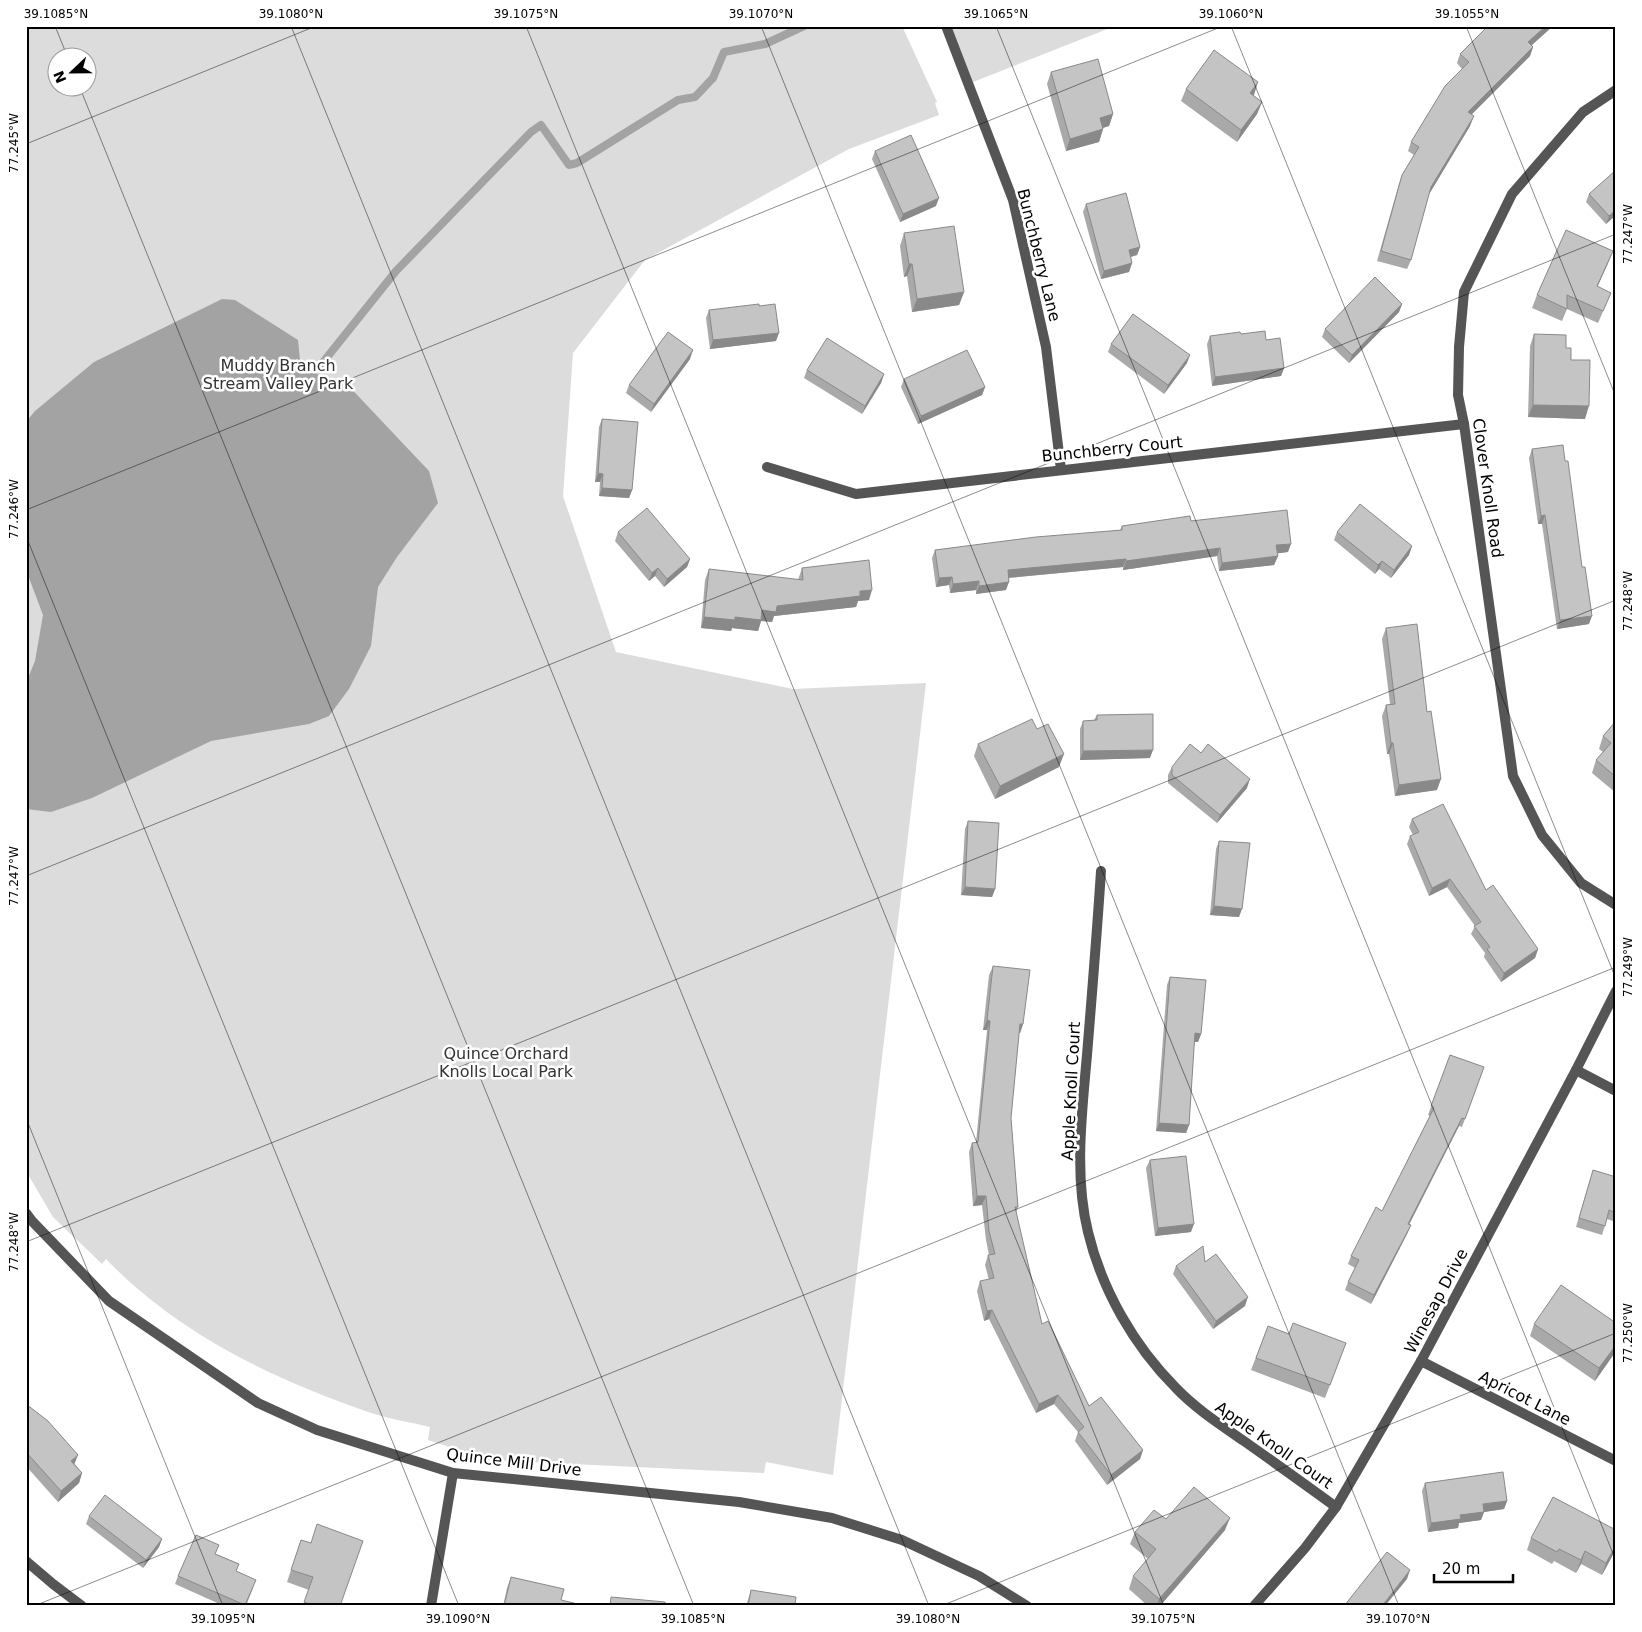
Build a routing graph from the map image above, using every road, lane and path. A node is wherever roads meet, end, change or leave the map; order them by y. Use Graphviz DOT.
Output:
graph roads {
  1 [pos="946,26"];
  2 [pos="1616,90"];
  3 [pos="1464,424"];
  4 [pos="767,467"];
  5 [pos="1061,470"];
  6 [pos="1101,871"];
  7 [pos="1616,905"];
  8 [pos="1616,991"];
  9 [pos="1576,1070"];
  10 [pos="1616,1091"];
  11 [pos="26,1213"];
  12 [pos="1421,1361"];
  13 [pos="1616,1461"];
  14 [pos="453,1473"];
  15 [pos="1336,1507"];
  16 [pos="26,1561"];
  17 [pos="82,1606"];
  18 [pos="431,1606"];
  19 [pos="1027,1606"];
  20 [pos="1254,1606"];
  1 -- 5 [label="street, Bunchberry Lane"];
  2 -- 3 [label="street, Clover Knoll Road"];
  3 -- 5 [label="street, Bunchberry Court"];
  3 -- 7 [label="street, Clover Knoll Road"];
  4 -- 5 [label="street, Bunchberry Court"];
  6 -- 15 [label="street, Apple Knoll Court"];
  8 -- 9 [label="street, Winesap Drive"];
  9 -- 10 [label="street"];
  9 -- 12 [label="street, Winesap Drive"];
  11 -- 14 [label="street, Quince Mill Drive"];
  12 -- 13 [label="street, Apricot Lane"];
  12 -- 15 [label="street, Winesap Drive"];
  14 -- 18 [label="street"];
  14 -- 19 [label="street, Quince Mill Drive"];
  15 -- 20 [label="street, Winesap Drive"];
  16 -- 17 [label="street"];
}
